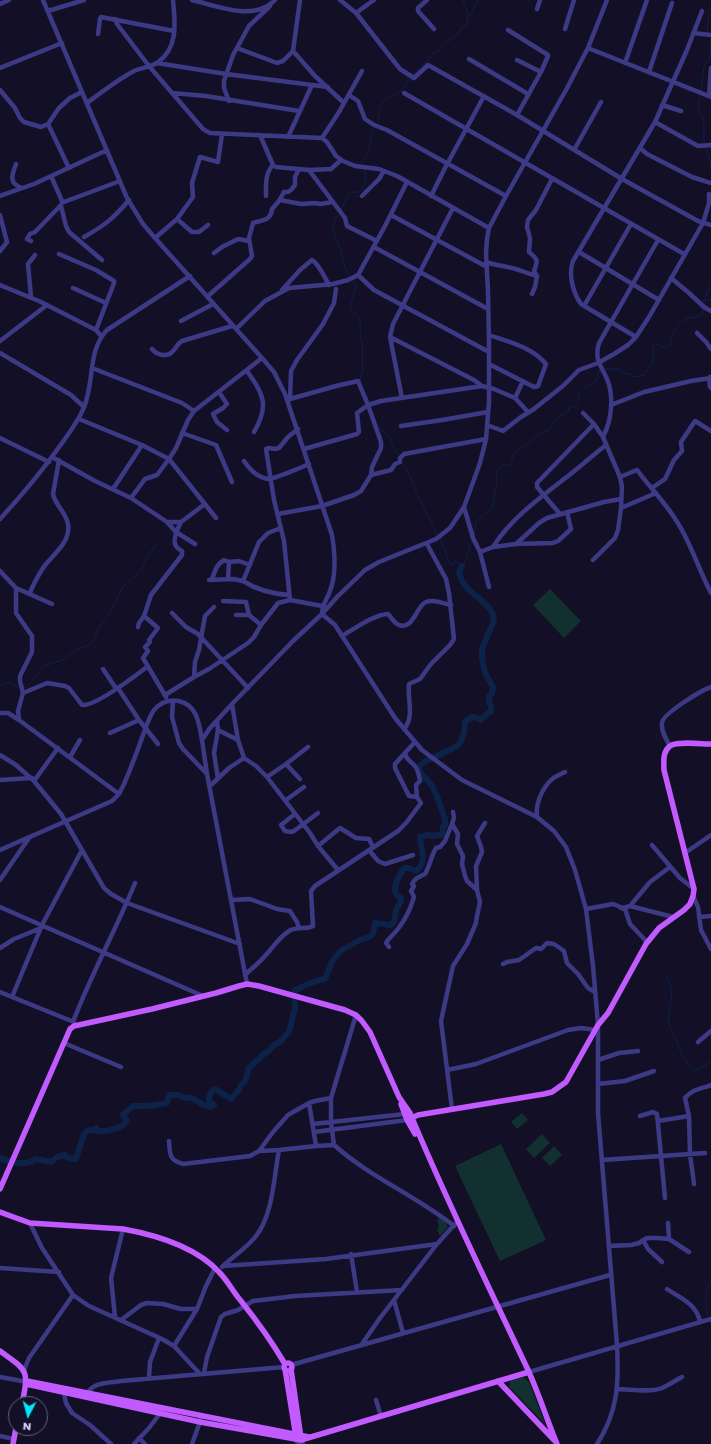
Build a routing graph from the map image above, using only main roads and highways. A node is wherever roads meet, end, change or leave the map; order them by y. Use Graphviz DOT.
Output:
graph roads {
  1 [pos="711,744"];
  2 [pos="408,1116"];
  3 [pos="0,1189"];
  4 [pos="0,1212"];
  5 [pos="0,1351"];
  6 [pos="287,1367"];
  7 [pos="529,1372"];
  8 [pos="498,1381"];
  9 [pos="25,1382"];
  10 [pos="86,1395"];
  11 [pos="23,1396"];
  12 [pos="291,1406"];
  13 [pos="297,1406"];
  14 [pos="299,1441"];
  15 [pos="558,1444"];
  1 -- 2 [label="main road"];
  2 -- 3 [label="main road"];
  2 -- 7 [label="main road"];
  4 -- 6 [label="main road"];
  5 -- 9 [label="main road"];
  6 -- 12 [label="main road"];
  6 -- 13 [label="main road"];
  7 -- 8 [label="main road"];
  7 -- 15 [label="main road"];
  8 -- 14 [label="main road"];
  8 -- 15 [label="main road"];
  9 -- 10 [label="main road"];
  9 -- 10 [label="main road"];
  9 -- 11 [label="main road"];
  10 -- 14 [label="main road"];
  12 -- 13 [label="main road"];
  12 -- 14 [label="main road"];
  13 -- 14 [label="main road"];
}
